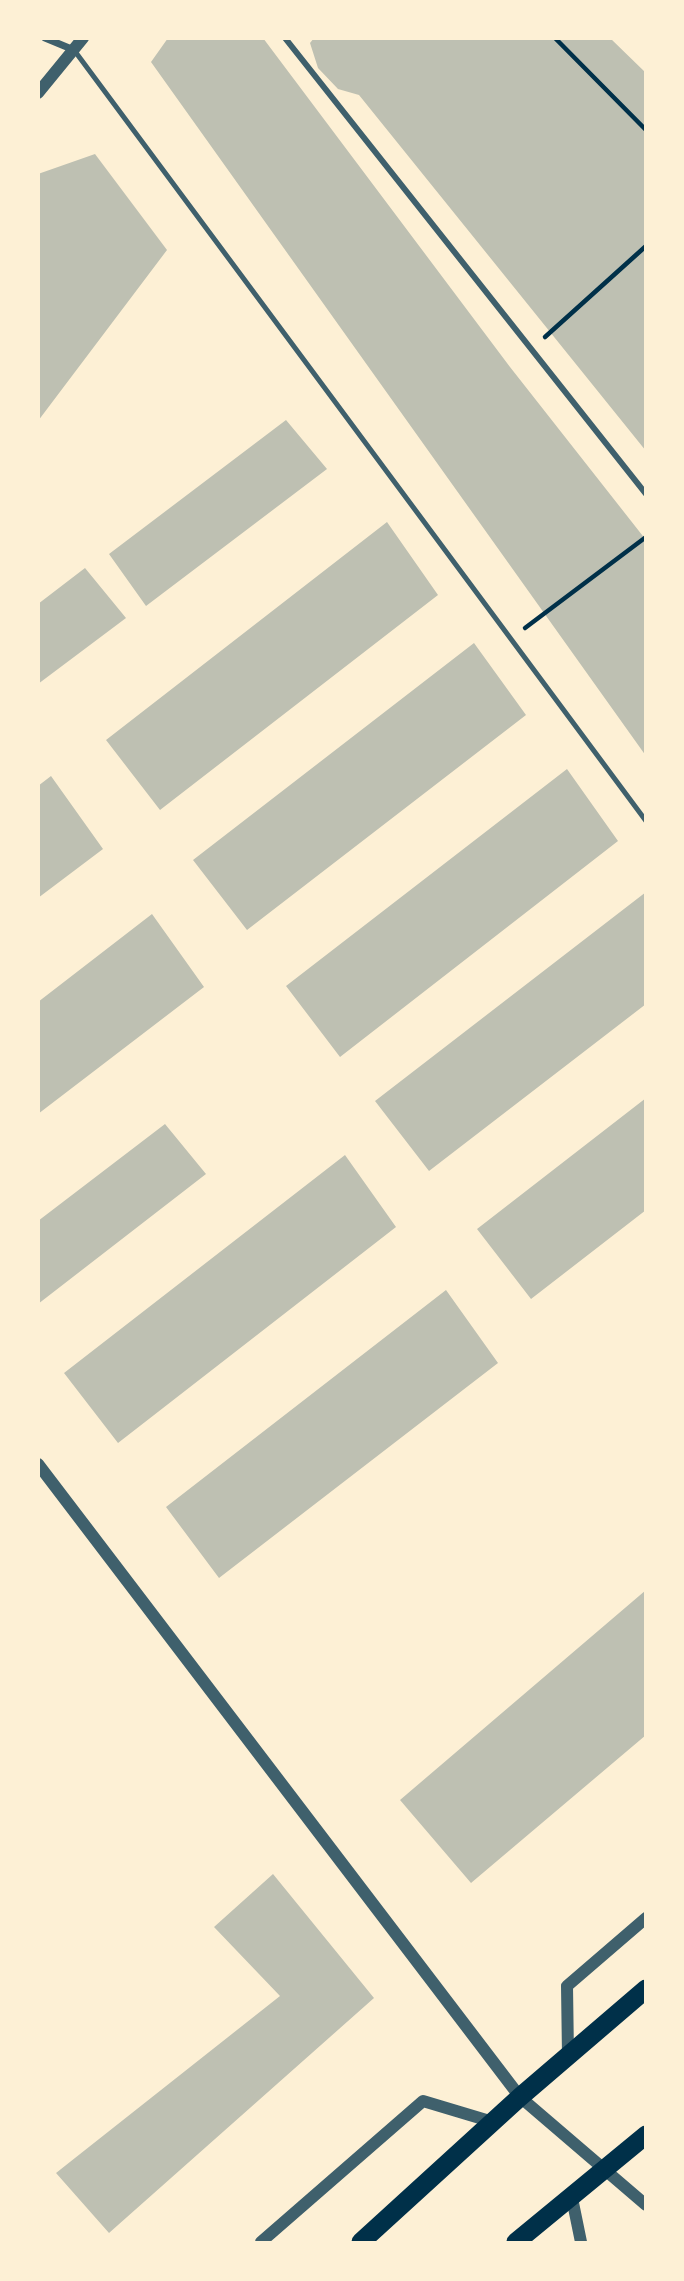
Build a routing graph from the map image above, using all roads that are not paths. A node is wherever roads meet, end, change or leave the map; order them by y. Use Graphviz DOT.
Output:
graph roads {
  1 [pos="45,38"];
  2 [pos="83,38"];
  3 [pos="285,38"];
  4 [pos="74,50"];
  5 [pos="38,93"];
  6 [pos="646,495"];
  7 [pos="646,821"];
  8 [pos="38,1464"];
  9 [pos="646,1918"];
  10 [pos="646,1989"];
  11 [pos="568,2056"];
  12 [pos="520,2097"];
  13 [pos="493,2122"];
  14 [pos="643,2139"];
  15 [pos="604,2170"];
  16 [pos="572,2198"];
  17 [pos="646,2205"];
  18 [pos="261,2242"];
  19 [pos="361,2242"];
  20 [pos="516,2242"];
  21 [pos="581,2242"];
  1 -- 4 [label="street"];
  2 -- 4 [label="street"];
  3 -- 6 [label="street"];
  4 -- 5 [label="street"];
  4 -- 7 [label="lane"];
  8 -- 12 [label="street"];
  9 -- 11 [label="street"];
  10 -- 11 [label="highway"];
  11 -- 12 [label="highway"];
  12 -- 13 [label="highway"];
  12 -- 15 [label="street"];
  13 -- 18 [label="street"];
  13 -- 19 [label="highway"];
  14 -- 15 [label="highway"];
  15 -- 16 [label="highway"];
  15 -- 17 [label="street"];
  16 -- 20 [label="highway"];
  16 -- 21 [label="street"];
}
